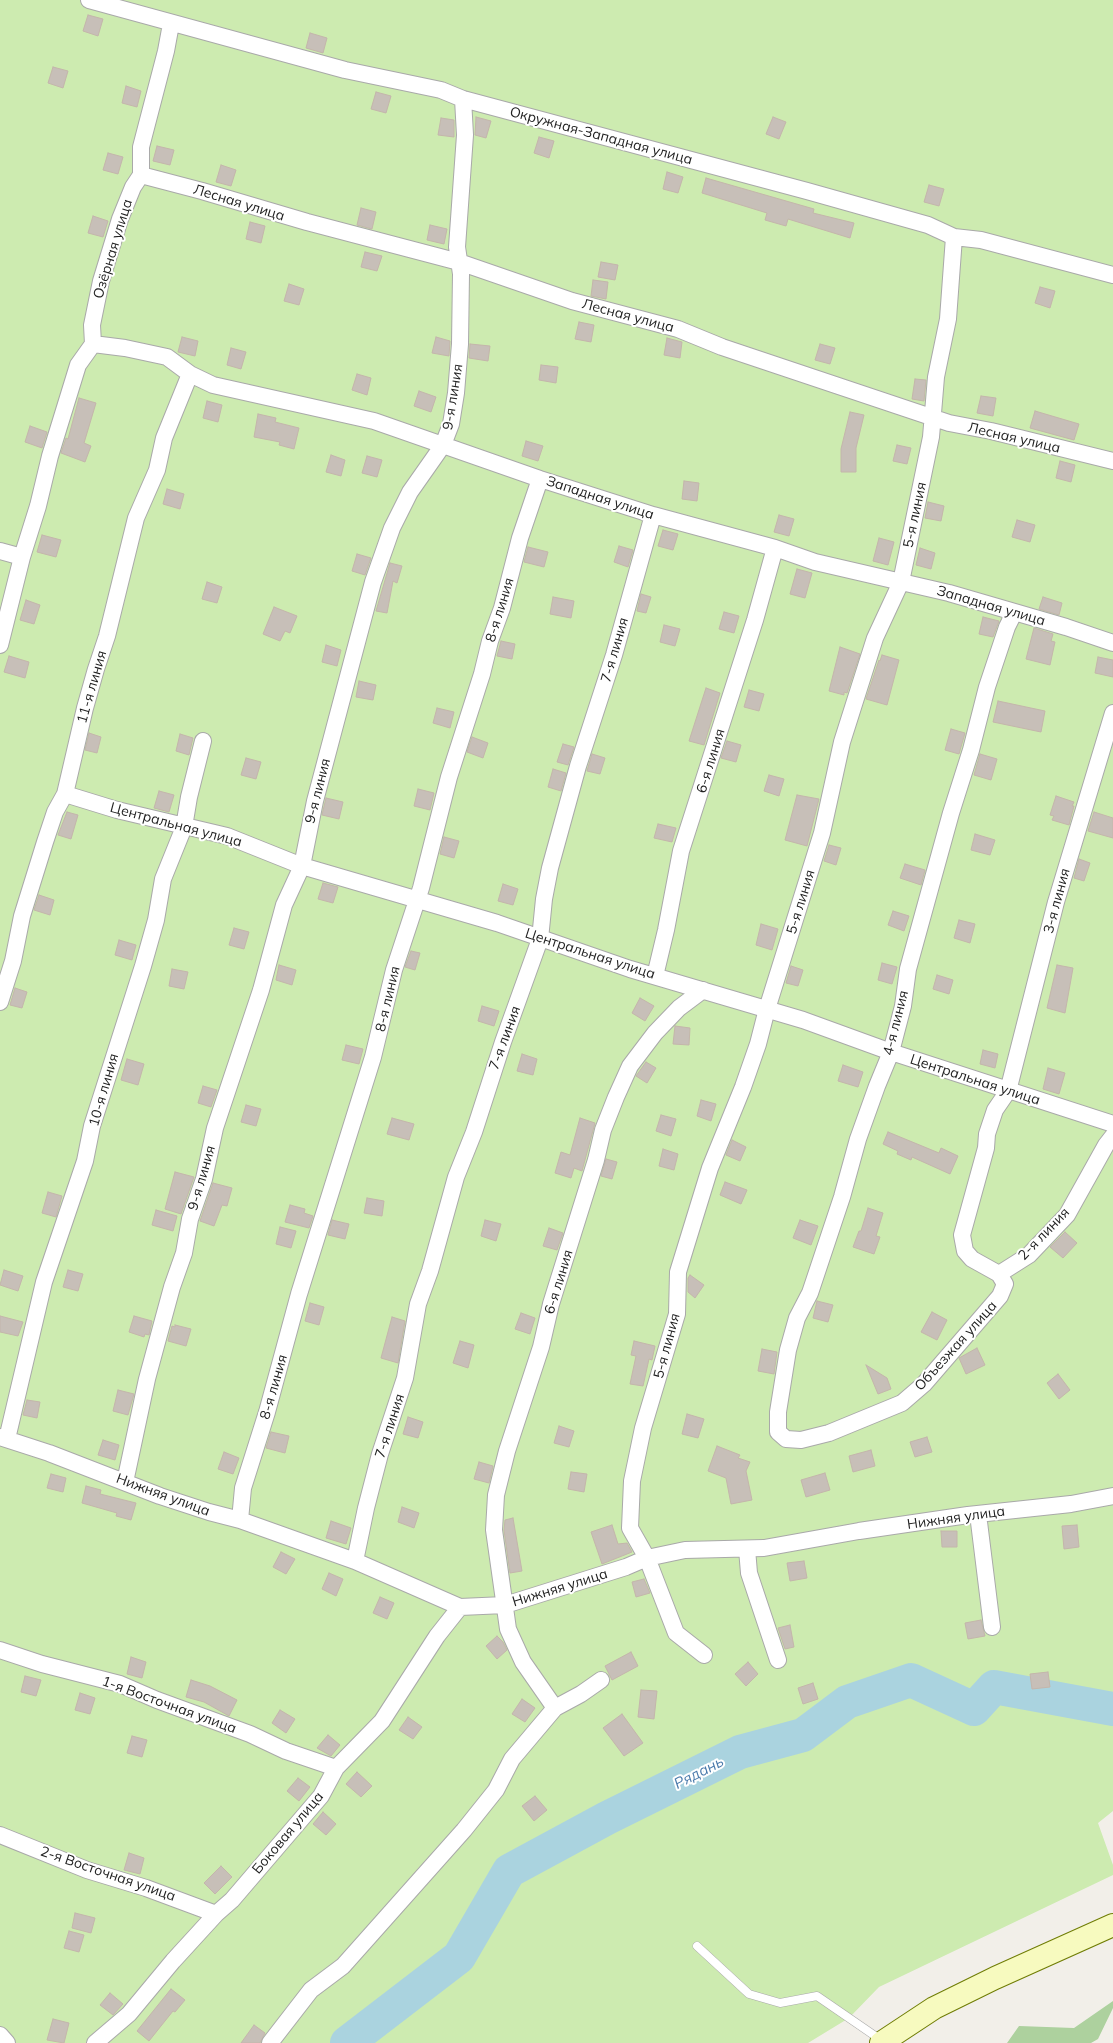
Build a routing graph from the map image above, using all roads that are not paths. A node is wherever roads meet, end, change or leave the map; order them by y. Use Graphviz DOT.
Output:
graph roads {
  1 [pos="89,0"];
  2 [pos="171,24"];
  3 [pos="463,99"];
  4 [pos="141,176"];
  5 [pos="954,237"];
  6 [pos="459,262"];
  7 [pos="1113,275"];
  8 [pos="93,344"];
  9 [pos="190,374"];
  10 [pos="934,418"];
  11 [pos="443,445"];
  12 [pos="1113,461"];
  13 [pos="540,479"];
  14 [pos="653,515"];
  15 [pos="775,548"];
  16 [pos="0,551"];
  17 [pos="22,557"];
  18 [pos="901,582"];
  19 [pos="1014,613"];
  20 [pos="1113,643"];
  21 [pos="0,645"];
  22 [pos="1113,713"];
  23 [pos="203,741"];
  24 [pos="65,794"];
  25 [pos="184,827"];
  26 [pos="302,866"];
  27 [pos="416,900"];
  28 [pos="540,939"];
  29 [pos="655,976"];
  30 [pos="703,990"];
  31 [pos="0,1002"];
  32 [pos="767,1010"];
  33 [pos="892,1052"];
  34 [pos="1008,1091"];
  35 [pos="1113,1124"];
  36 [pos="1113,1136"];
  37 [pos="999,1274"];
  38 [pos="778,1432"];
  39 [pos="3,1438"];
  40 [pos="125,1482"];
  41 [pos="1113,1496"];
  42 [pos="978,1514"];
  43 [pos="240,1520"];
  44 [pos="747,1549"];
  45 [pos="647,1558"];
  46 [pos="356,1562"];
  47 [pos="505,1606"];
  48 [pos="460,1607"];
  49 [pos="992,1628"];
  50 [pos="0,1650"];
  51 [pos="704,1655"];
  52 [pos="778,1660"];
  53 [pos="601,1680"];
  54 [pos="555,1708"];
  55 [pos="336,1768"];
  56 [pos="0,1836"];
  57 [pos="216,1914"];
  58 [pos="1113,1925"];
  59 [pos="697,1946"];
  60 [pos="0,2035"];
  61 [pos="882,2042"];
  62 [pos="7,2043"];
  63 [pos="95,2043"];
  64 [pos="270,2043"];
  1 -- 2 [label="street, Окружная-Западная улица"];
  2 -- 3 [label="street, Окружная-Западная улица"];
  2 -- 4 [label="street, Озёрная улица"];
  3 -- 5 [label="street, Окружная-Западная улица"];
  3 -- 6 [label="street, 9-я линия"];
  4 -- 6 [label="street, Лесная улица"];
  4 -- 8 [label="street, Озёрная улица"];
  5 -- 7 [label="street, Окружная-Западная улица"];
  5 -- 10 [label="street, 5-я линия"];
  6 -- 10 [label="street, Лесная улица"];
  6 -- 11 [label="street, 9-я линия"];
  8 -- 9 [label="street, Западная улица"];
  8 -- 17 [label="street"];
  9 -- 11 [label="street, Западная улица"];
  9 -- 24 [label="street, 11-я линия"];
  10 -- 12 [label="street, Лесная улица"];
  10 -- 18 [label="street, 5-я линия"];
  11 -- 13 [label="street, Западная улица"];
  11 -- 26 [label="street, 9-я линия"];
  13 -- 14 [label="street, Западная улица"];
  13 -- 27 [label="street, 8-я линия"];
  14 -- 15 [label="street, Западная улица"];
  14 -- 28 [label="street, 7-я линия"];
  15 -- 18 [label="street, Западная улица"];
  15 -- 29 [label="street, 6-я линия"];
  16 -- 17 [label="street"];
  17 -- 21 [label="street"];
  18 -- 19 [label="street, Западная улица"];
  18 -- 32 [label="street, 5-я линия"];
  19 -- 20 [label="street, Западная улица"];
  19 -- 33 [label="street, 4-я линия"];
  22 -- 34 [label="street, 3-я линия"];
  23 -- 25 [label="street, 10-я линия"];
  24 -- 25 [label="street, Центральная улица"];
  24 -- 31 [label="street, 11-я линия"];
  25 -- 26 [label="street, Центральная улица"];
  25 -- 39 [label="street, 10-я линия"];
  26 -- 27 [label="street, Центральная улица"];
  26 -- 40 [label="street, 9-я линия"];
  27 -- 28 [label="street, Центральная улица"];
  27 -- 43 [label="street, 8-я линия"];
  28 -- 29 [label="street, Центральная улица"];
  28 -- 46 [label="street, 7-я линия"];
  29 -- 30 [label="street, Центральная улица"];
  30 -- 32 [label="street, Центральная улица"];
  30 -- 47 [label="street, 6-я линия"];
  32 -- 33 [label="street, Центральная улица"];
  32 -- 45 [label="street, 5-я линия"];
  33 -- 34 [label="street, Центральная улица"];
  33 -- 38 [label="street, 4-я линия"];
  34 -- 35 [label="street, Центральная улица"];
  34 -- 37 [label="street"];
  36 -- 37 [label="street, 2-я линия"];
  37 -- 38 [label="street, Объезжая улица"];
  39 -- 40 [label="street, Нижняя улица"];
  40 -- 43 [label="street, Нижняя улица"];
  41 -- 42 [label="street, Нижняя улица"];
  42 -- 44 [label="street, Нижняя улица"];
  42 -- 49 [label="street"];
  43 -- 46 [label="street, Нижняя улица"];
  44 -- 45 [label="street, Нижняя улица"];
  44 -- 52 [label="street"];
  45 -- 47 [label="street, Нижняя улица"];
  45 -- 51 [label="street, 5-я линия"];
  46 -- 48 [label="street, Нижняя улица"];
  47 -- 48 [label="street, Нижняя улица"];
  47 -- 54 [label="street, 6-я линия"];
  48 -- 55 [label="street, Боковая улица"];
  50 -- 55 [label="street, 1-я Восточная улица"];
  53 -- 54 [label="street"];
  54 -- 64 [label="street"];
  55 -- 57 [label="street, Боковая улица"];
  56 -- 57 [label="street, 2-я Восточная улица"];
  57 -- 63 [label="street, Боковая улица"];
  58 -- 61 [label="street"];
  59 -- 61 [label="lane"];
  60 -- 62 [label="street"];
}
